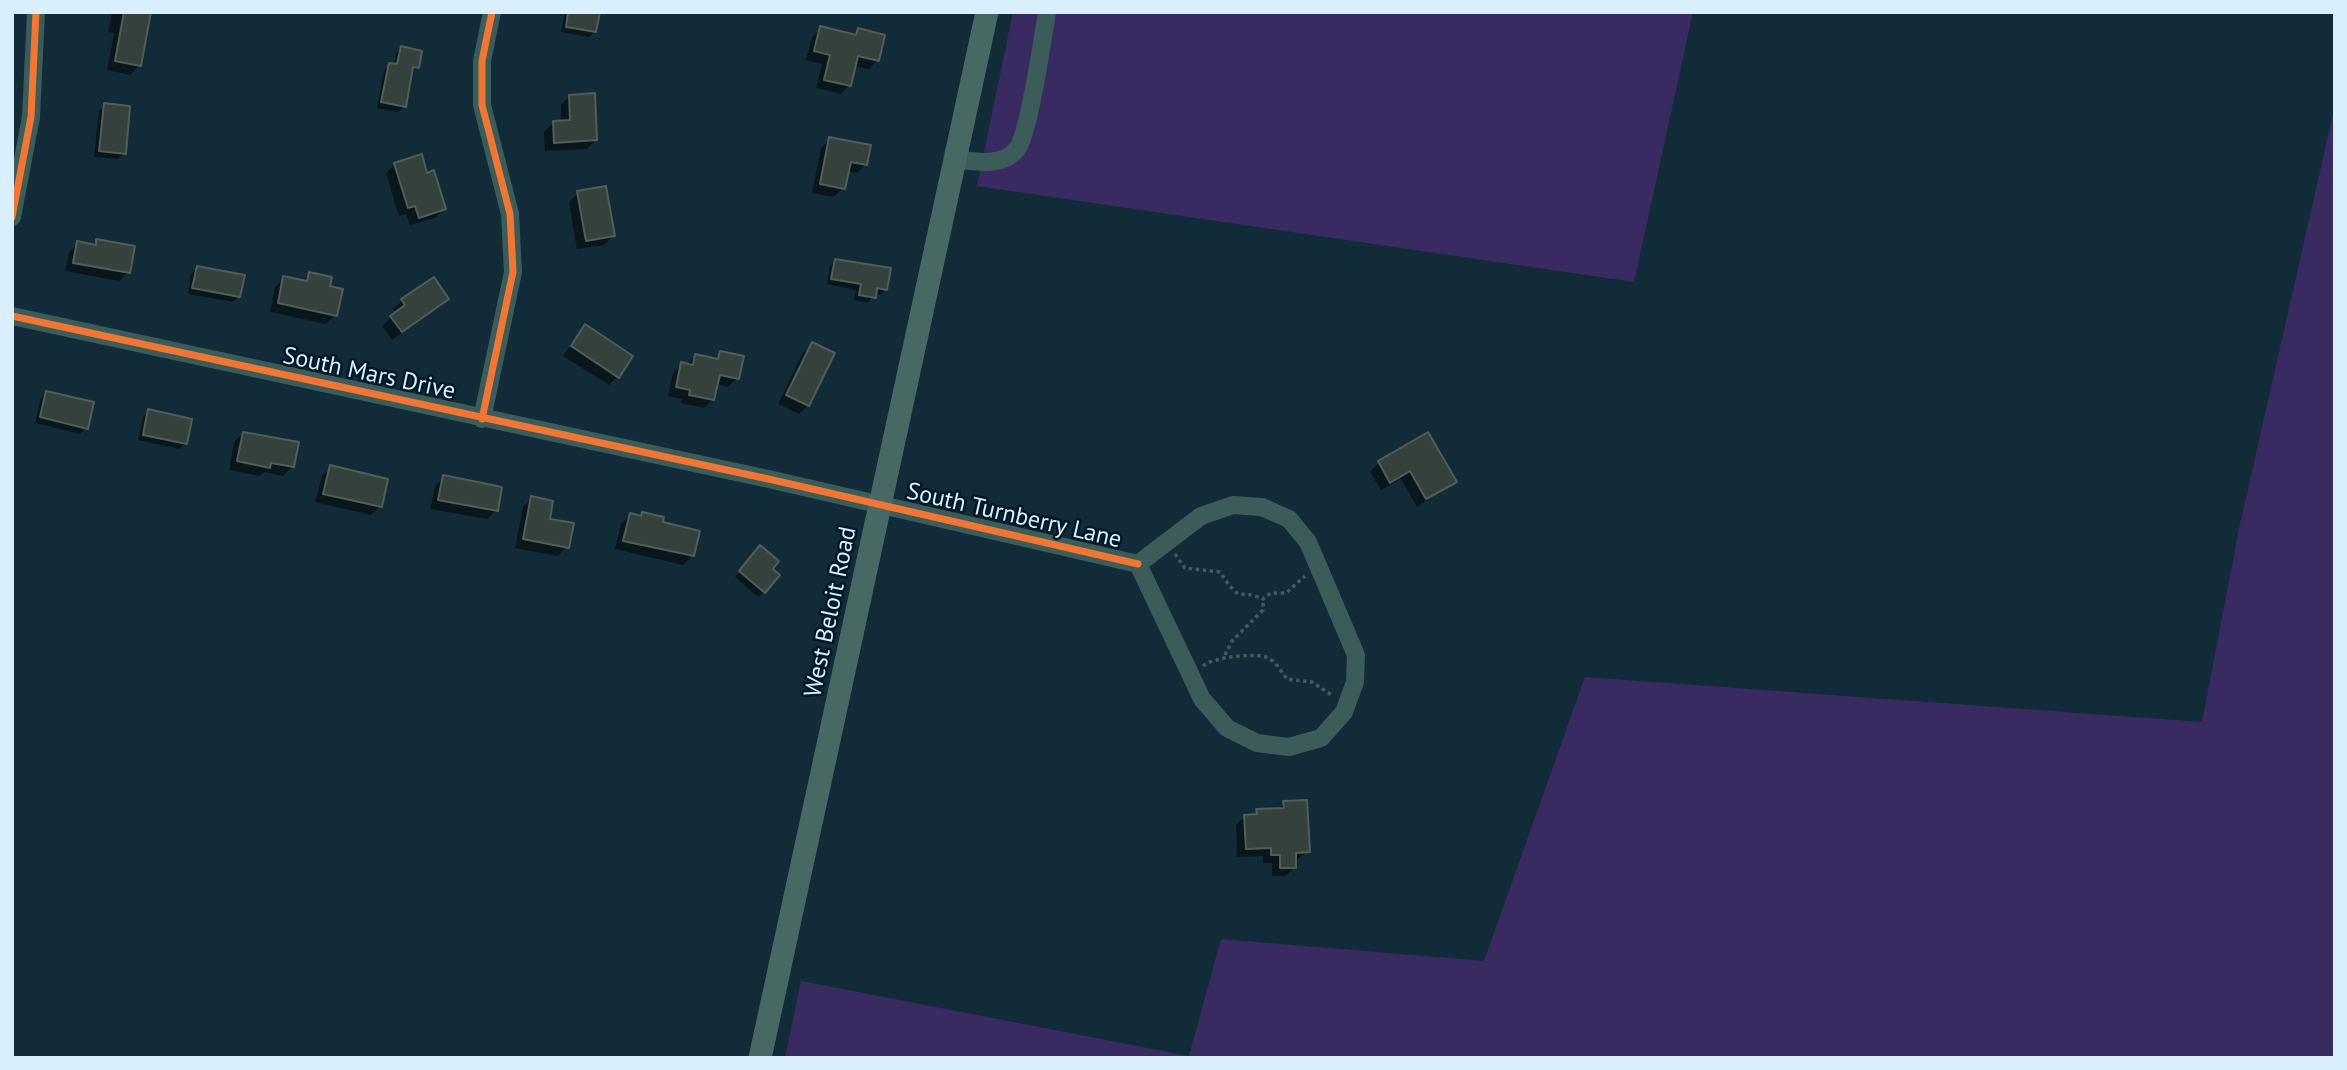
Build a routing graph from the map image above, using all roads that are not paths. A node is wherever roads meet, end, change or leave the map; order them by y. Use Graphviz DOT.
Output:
graph roads {
  1 [pos="36,12"];
  2 [pos="492,12"];
  3 [pos="987,12"];
  4 [pos="1047,12"];
  5 [pos="956,159"];
  6 [pos="12,217"];
  7 [pos="12,316"];
  8 [pos="482,419"];
  9 [pos="882,505"];
  10 [pos="1138,564"];
  11 [pos="760,1058"];
  1 -- 6 [label="street"];
  2 -- 8 [label="street"];
  3 -- 5 [label="main road, West Beloit Road"];
  4 -- 5 [label="street"];
  5 -- 9 [label="main road, West Beloit Road"];
  7 -- 8 [label="street, South Mars Drive"];
  8 -- 9 [label="street, South Mars Drive"];
  9 -- 10 [label="street, South Turnberry Lane"];
  9 -- 11 [label="main road, West Beloit Road"];
  10 -- 10 [label="street, South Turnberry Lane"];
}
